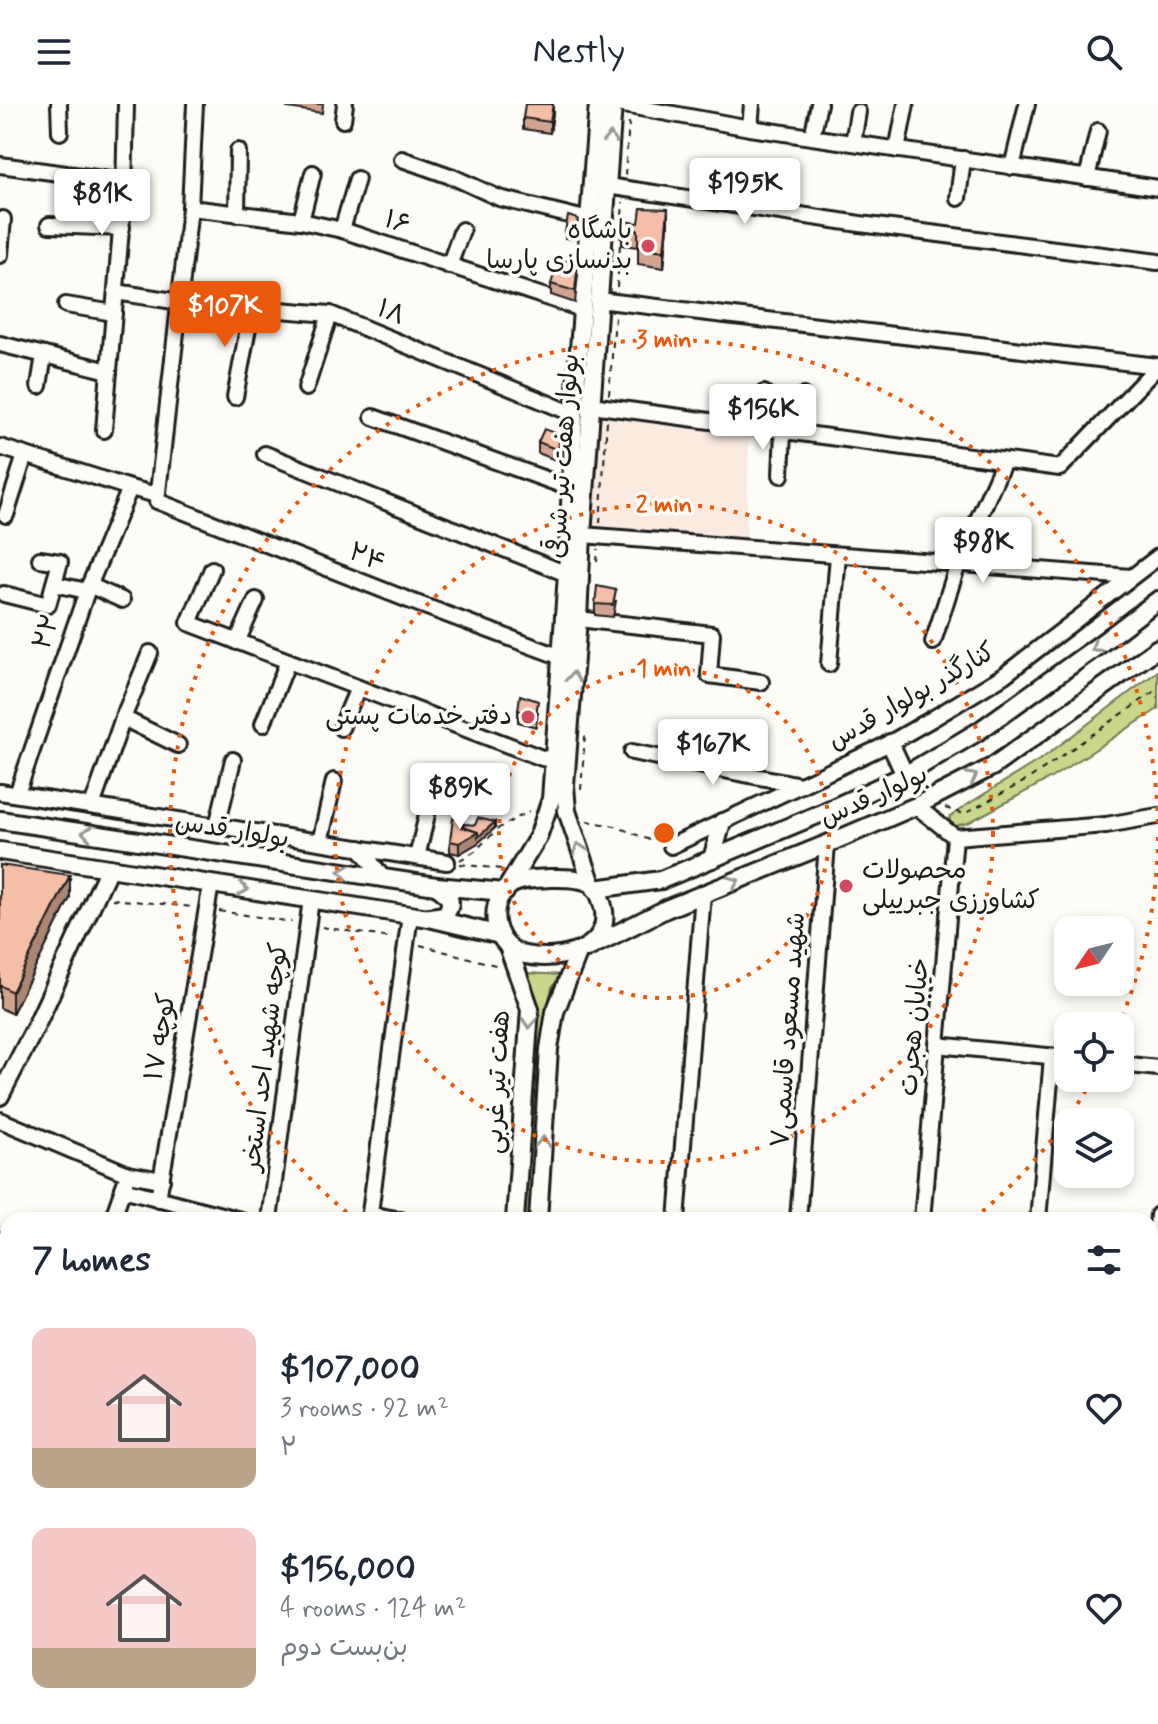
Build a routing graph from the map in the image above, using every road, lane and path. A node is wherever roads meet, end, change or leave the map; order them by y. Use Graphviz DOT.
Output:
graph roads {
  1 [pos="59,104"];
  2 [pos="126,104"];
  3 [pos="195,104"];
  4 [pos="345,104"];
  5 [pos="598,104"];
  6 [pos="615,104"];
  7 [pos="752,104"];
  8 [pos="819,104"];
  9 [pos="906,104"];
  10 [pos="1027,104"];
  11 [pos="858,112"];
  12 [pos="343,120"];
  13 [pos="629,121"];
  14 [pos="750,128"];
  15 [pos="1098,131"];
  16 [pos="60,132"];
  17 [pos="812,137"];
  18 [pos="853,143"];
  19 [pos="897,150"];
  20 [pos="238,151"];
  21 [pos="402,159"];
  22 [pos="963,159"];
  23 [pos="0,165"];
  24 [pos="1012,167"];
  25 [pos="313,173"];
  26 [pos="1087,178"];
  27 [pos="357,179"];
  28 [pos="125,182"];
  29 [pos="615,187"];
  30 [pos="1158,188"];
  31 [pos="958,198"];
  32 [pos="190,208"];
  33 [pos="237,214"];
  34 [pos="3,219"];
  35 [pos="589,220"];
  36 [pos="301,221"];
  37 [pos="49,225"];
  38 [pos="122,228"];
  39 [pos="342,230"];
  40 [pos="462,230"];
  41 [pos="0,255"];
  42 [pos="1158,262"];
  43 [pos="449,266"];
  44 [pos="116,292"];
  45 [pos="598,300"];
  46 [pos="180,302"];
  47 [pos="616,302"];
  48 [pos="66,305"];
  49 [pos="252,307"];
  50 [pos="582,309"];
  51 [pos="114,313"];
  52 [pos="330,314"];
  53 [pos="0,344"];
  54 [pos="44,355"];
  55 [pos="1158,366"];
  56 [pos="109,371"];
  57 [pos="39,386"];
  58 [pos="306,388"];
  59 [pos="764,393"];
  60 [pos="803,396"];
  61 [pos="235,397"];
  62 [pos="591,405"];
  63 [pos="608,407"];
  64 [pos="574,414"];
  65 [pos="373,417"];
  66 [pos="762,428"];
  67 [pos="104,430"];
  68 [pos="783,431"];
  69 [pos="800,433"];
  70 [pos="0,447"];
  71 [pos="580,449"];
  72 [pos="265,454"];
  73 [pos="25,455"];
  74 [pos="1004,461"];
  75 [pos="781,475"];
  76 [pos="130,488"];
  77 [pos="570,488"];
  78 [pos="157,498"];
  79 [pos="6,515"];
  80 [pos="590,535"];
  81 [pos="838,555"];
  82 [pos="1158,557"];
  83 [pos="40,559"];
  84 [pos="958,564"];
  85 [pos="597,565"];
  86 [pos="212,569"];
  87 [pos="567,574"];
  88 [pos="1131,577"];
  89 [pos="54,584"];
  90 [pos="88,588"];
  91 [pos="4,594"];
  92 [pos="122,600"];
  93 [pos="256,600"];
  94 [pos="1158,600"];
  95 [pos="578,619"];
  96 [pos="237,642"];
  97 [pos="933,642"];
  98 [pos="1158,648"];
  99 [pos="150,653"];
  100 [pos="561,657"];
  101 [pos="288,661"];
  102 [pos="829,664"];
  103 [pos="761,682"];
  104 [pos="358,688"];
  105 [pos="1158,689"];
  106 [pos="123,718"];
  107 [pos="263,724"];
  108 [pos="341,728"];
  109 [pos="586,729"];
  110 [pos="890,743"];
  111 [pos="178,745"];
  112 [pos="632,752"];
  113 [pos="233,760"];
  114 [pos="553,760"];
  115 [pos="905,775"];
  116 [pos="334,781"];
  117 [pos="801,785"];
  118 [pos="581,791"];
  119 [pos="0,792"];
  120 [pos="17,794"];
  121 [pos="920,804"];
  122 [pos="92,806"];
  123 [pos="429,806"];
  124 [pos="531,811"];
  125 [pos="1158,816"];
  126 [pos="582,819"];
  127 [pos="0,820"];
  128 [pos="722,822"];
  129 [pos="217,826"];
  130 [pos="955,837"];
  131 [pos="320,842"];
  132 [pos="827,844"];
  133 [pos="671,846"];
  134 [pos="360,848"];
  135 [pos="0,851"];
  136 [pos="417,857"];
  137 [pos="712,859"];
  138 [pos="447,862"];
  139 [pos="109,868"];
  140 [pos="517,871"];
  141 [pos="383,878"];
  142 [pos="661,880"];
  143 [pos="211,884"];
  144 [pos="436,886"];
  145 [pos="594,887"];
  146 [pos="506,889"];
  147 [pos="703,894"];
  148 [pos="95,897"];
  149 [pos="311,899"];
  150 [pos="207,909"];
  151 [pos="666,909"];
  152 [pos="410,915"];
  153 [pos="429,918"];
  154 [pos="307,925"];
  155 [pos="407,941"];
  156 [pos="504,942"];
  157 [pos="583,950"];
  158 [pos="516,970"];
  159 [pos="937,1045"];
  160 [pos="1052,1057"];
  161 [pos="1134,1065"];
  162 [pos="1158,1068"];
  163 [pos="0,1096"];
  164 [pos="0,1120"];
  165 [pos="128,1174"];
  166 [pos="162,1180"];
  167 [pos="123,1189"];
  168 [pos="158,1199"];
  169 [pos="115,1212"];
  170 [pos="209,1212"];
  171 [pos="270,1212"];
  172 [pos="371,1212"];
  173 [pos="516,1212"];
  174 [pos="539,1212"];
  175 [pos="678,1212"];
  176 [pos="799,1212"];
  177 [pos="923,1212"];
  178 [pos="1039,1212"];
  1 -- 16 [label="street"];
  2 -- 28 [label="street"];
  3 -- 32 [label="street"];
  4 -- 12 [label="street"];
  5 -- 35 [label="main road, بولوار هفت تیر شرقی"];
  6 -- 14 [label="street"];
  29 -- 6 [label="main road, بولوار هفت تیر شرقی, one-way"];
  7 -- 14 [label="street"];
  8 -- 17 [label="street"];
  9 -- 19 [label="street"];
  10 -- 24 [label="street"];
  11 -- 18 [label="street"];
  13 -- 29 [label="path"];
  14 -- 17 [label="street"];
  15 -- 26 [label="street"];
  17 -- 18 [label="street"];
  18 -- 19 [label="street"];
  19 -- 22 [label="street"];
  20 -- 33 [label="street"];
  21 -- 35 [label="street"];
  22 -- 24 [label="street"];
  22 -- 31 [label="street"];
  23 -- 28 [label="street"];
  24 -- 26 [label="street"];
  25 -- 36 [label="street"];
  26 -- 30 [label="street"];
  27 -- 39 [label="street"];
  28 -- 38 [label="street"];
  29 -- 42 [label="street"];
  29 -- 45 [label="main road, بولوار هفت تیر شرقی"];
  29 -- 47 [label="path"];
  32 -- 33 [label="street, ۱۶"];
  32 -- 46 [label="street"];
  33 -- 36 [label="street, ۱۶"];
  34 -- 41 [label="street"];
  35 -- 50 [label="main road, بولوار هفت تیر شرقی"];
  36 -- 39 [label="street, ۱۶"];
  37 -- 38 [label="street"];
  38 -- 44 [label="street"];
  39 -- 43 [label="street, ۱۶"];
  40 -- 43 [label="street"];
  43 -- 50 [label="street, ۱۶"];
  44 -- 46 [label="street, ۱۸"];
  44 -- 51 [label="street"];
  45 -- 47 [label="street"];
  45 -- 62 [label="main road, بولوار هفت تیر شرقی"];
  46 -- 49 [label="street, ۱۸"];
  46 -- 78 [label="street"];
  47 -- 55 [label="street"];
  47 -- 63 [label="path"];
  48 -- 51 [label="street"];
  49 -- 52 [label="street, ۱۸"];
  49 -- 61 [label="street"];
  50 -- 64 [label="main road, بولوار هفت تیر شرقی"];
  51 -- 56 [label="street"];
  52 -- 58 [label="street"];
  52 -- 64 [label="street, ۱۸"];
  53 -- 54 [label="street"];
  54 -- 56 [label="street"];
  54 -- 57 [label="street"];
  55 -- 74 [label="street"];
  56 -- 67 [label="street"];
  59 -- 66 [label="street"];
  60 -- 69 [label="street"];
  62 -- 63 [label="street"];
  62 -- 71 [label="main road, بولوار هفت تیر شرقی"];
  63 -- 66 [label="street"];
  63 -- 80 [label="path"];
  64 -- 71 [label="main road, بولوار هفت تیر شرقی"];
  65 -- 77 [label="street"];
  66 -- 68 [label="street"];
  68 -- 69 [label="street"];
  68 -- 75 [label="street"];
  69 -- 74 [label="street"];
  70 -- 73 [label="street, ۲۴"];
  71 -- 77 [label="main road, بولوار هفت تیر شرقی"];
  71 -- 80 [label="main road, بولوار هفت تیر شرقی"];
  72 -- 87 [label="street"];
  73 -- 76 [label="street, ۲۴"];
  73 -- 79 [label="street"];
  74 -- 84 [label="street"];
  76 -- 78 [label="street, ۲۴"];
  76 -- 90 [label="street, ۲۲"];
  77 -- 87 [label="main road, بولوار هفت تیر شرقی"];
  78 -- 100 [label="street, ۲۴"];
  80 -- 81 [label="street"];
  80 -- 85 [label="path"];
  80 -- 95 [label="main road, بولوار هفت تیر شرقی"];
  81 -- 84 [label="street"];
  81 -- 102 [label="street"];
  82 -- 88 [label="street, کنارگذر بولوار قدس"];
  83 -- 89 [label="street"];
  84 -- 88 [label="street"];
  84 -- 97 [label="street"];
  86 -- 96 [label="street"];
  87 -- 100 [label="main road, بولوار هفت تیر شرقی"];
  88 -- 110 [label="street, کنارگذر بولوار قدس"];
  89 -- 90 [label="street"];
  89 -- 91 [label="street"];
  90 -- 92 [label="street"];
  90 -- 120 [label="street, ۲۲"];
  93 -- 96 [label="street"];
  94 -- 115 [label="main road, بولوار قدس, one-way"];
  95 -- 103 [label="street"];
  145 -- 95 [label="main road, بولوار هفت تیر شرقی, one-way"];
  96 -- 101 [label="street"];
  121 -- 98 [label="main road, بولوار قدس, one-way"];
  99 -- 106 [label="street"];
  100 -- 114 [label="main road, بولوار هفت تیر شرقی"];
  101 -- 104 [label="street"];
  101 -- 107 [label="street"];
  104 -- 108 [label="street"];
  104 -- 114 [label="street"];
  105 -- 121 [label="path"];
  106 -- 111 [label="street"];
  106 -- 122 [label="street"];
  109 -- 118 [label="path"];
  110 -- 115 [label="main road"];
  110 -- 117 [label="street, کنارگذر بولوار قدس"];
  112 -- 117 [label="street"];
  113 -- 129 [label="street"];
  114 -- 140 [label="main road, بولوار هفت تیر شرقی"];
  115 -- 137 [label="main road, بولوار قدس"];
  116 -- 131 [label="street"];
  117 -- 128 [label="street, کنارگذر بولوار قدس"];
  119 -- 120 [label="street"];
  120 -- 122 [label="street"];
  121 -- 130 [label="street"];
  121 -- 132 [label="main road, بولوار قدس"];
  122 -- 129 [label="street"];
  123 -- 136 [label="street"];
  124 -- 138 [label="path"];
  125 -- 130 [label="street"];
  126 -- 133 [label="path"];
  141 -- 127 [label="main road, بولوار قدس, one-way"];
  128 -- 133 [label="street, کنارگذر بولوار قدس"];
  128 -- 137 [label="main road"];
  129 -- 131 [label="street"];
  130 -- 159 [label="street, خیابان هجرت"];
  131 -- 134 [label="street"];
  147 -- 132 [label="main road, بولوار قدس, one-way"];
  132 -- 176 [label="street, شهید مسعود قاسمی۷"];
  134 -- 136 [label="street"];
  134 -- 141 [label="street"];
  135 -- 139 [label="main road"];
  136 -- 138 [label="street"];
  137 -- 142 [label="main road, بولوار قدس"];
  138 -- 140 [label="path"];
  139 -- 143 [label="main road"];
  139 -- 148 [label="main road"];
  140 -- 146 [label="main road, بولوار هفت تیر شرقی"];
  141 -- 144 [label="main road, بولوار قدس"];
  142 -- 145 [label="main road, بولوار قدس"];
  142 -- 151 [label="main road"];
  143 -- 149 [label="main road, one-way"];
  143 -- 150 [label="street, کوچه ۱۷"];
  144 -- 146 [label="main road, بولوار قدس"];
  144 -- 153 [label="main road"];
  145 -- 146 [label="main road"];
  145 -- 157 [label="main road"];
  146 -- 156 [label="main road"];
  147 -- 151 [label="main road, بولوار قدس"];
  147 -- 175 [label="street"];
  148 -- 150 [label="path"];
  148 -- 163 [label="main road"];
  149 -- 152 [label="main road"];
  149 -- 154 [label="street, کوچه شهید احد استخر"];
  150 -- 154 [label="path"];
  150 -- 166 [label="street, کوچه ۱۷"];
  151 -- 157 [label="main road, بولوار قدس"];
  152 -- 153 [label="main road"];
  152 -- 155 [label="street"];
  153 -- 156 [label="main road"];
  154 -- 155 [label="path"];
  154 -- 171 [label="street, کوچه شهید احد استخر"];
  155 -- 158 [label="path"];
  155 -- 172 [label="street"];
  156 -- 157 [label="main road"];
  156 -- 158 [label="main road, هفت تیر غربی"];
  174 -- 157 [label="main road, هفت تیر غربی, one-way"];
  158 -- 173 [label="main road, هفت تیر غربی, one-way"];
  159 -- 160 [label="street"];
  159 -- 177 [label="street, خیابان هجرت"];
  160 -- 178 [label="street"];
  161 -- 162 [label="street"];
  164 -- 165 [label="street"];
  165 -- 166 [label="street"];
  165 -- 167 [label="street"];
  166 -- 168 [label="street, کوچه ۱۷"];
  167 -- 168 [label="street"];
  167 -- 169 [label="street"];
  168 -- 170 [label="street"];
}
